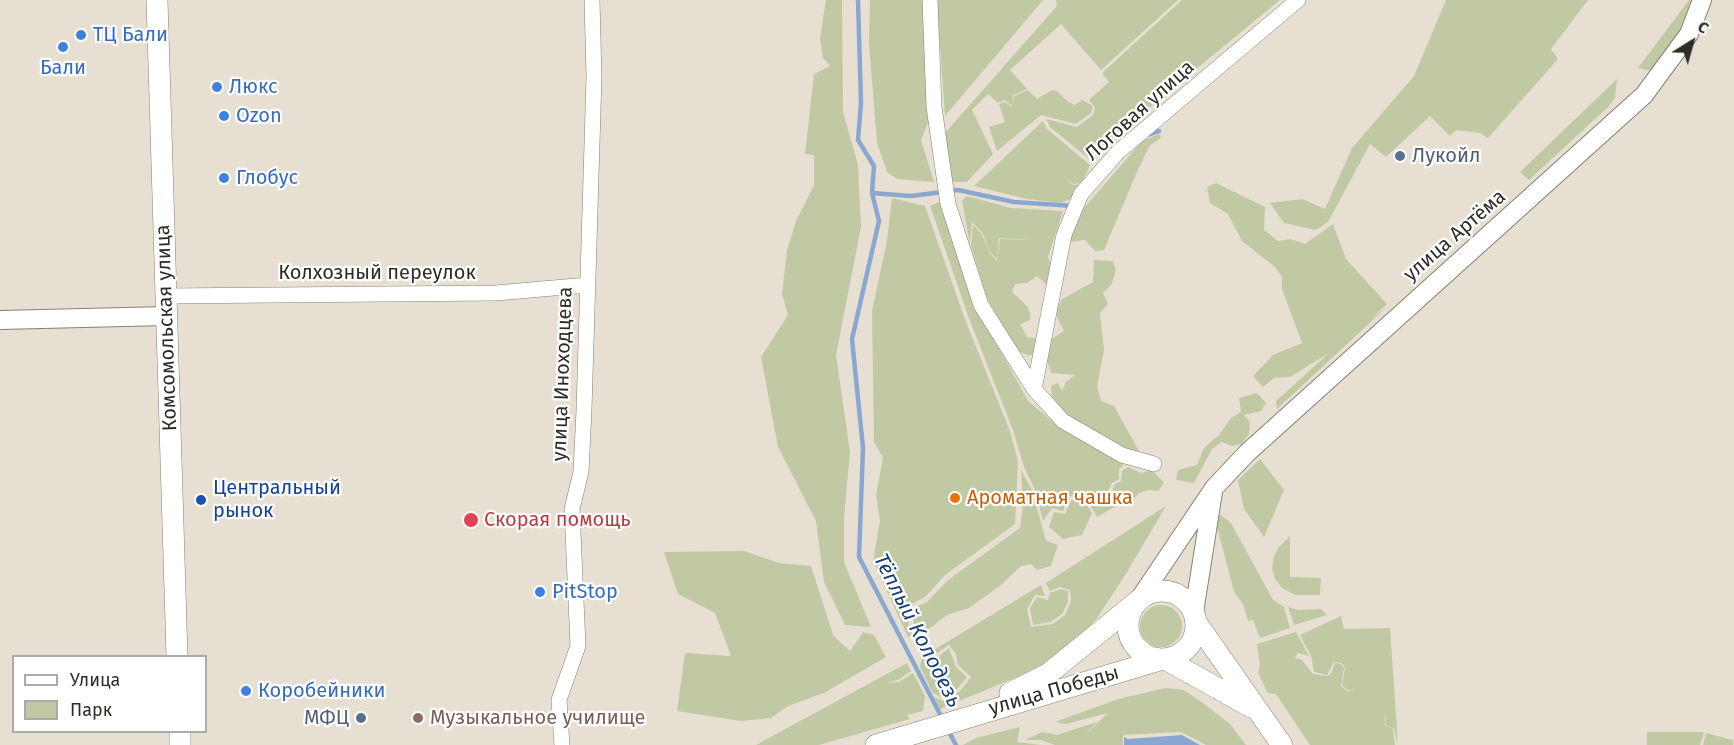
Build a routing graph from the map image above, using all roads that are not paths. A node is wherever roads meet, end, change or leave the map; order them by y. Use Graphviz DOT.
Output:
graph roads {
  1 [pos="157,0"];
  2 [pos="592,0"];
  3 [pos="930,0"];
  4 [pos="1298,0"];
  5 [pos="1702,0"];
  6 [pos="588,285"];
  7 [pos="166,306"];
  8 [pos="0,320"];
  9 [pos="1034,389"];
  10 [pos="1154,464"];
  11 [pos="1214,488"];
  12 [pos="1138,601"];
  13 [pos="1195,617"];
  14 [pos="177,655"];
  15 [pos="1164,659"];
  16 [pos="1257,710"];
  17 [pos="954,720"];
  18 [pos="562,745"];
  19 [pos="876,745"];
  20 [pos="1282,745"];
  1 -- 7 [label="main road, Комсомольская улица"];
  2 -- 6 [label="street, улица Иноходцева"];
  3 -- 9 [label="street"];
  4 -- 9 [label="street, Логовая улица"];
  5 -- 11 [label="street, улица Артёма"];
  6 -- 7 [label="street, Колхозный переулок"];
  6 -- 18 [label="street, улица Иноходцева"];
  7 -- 8 [label="street"];
  7 -- 14 [label="main road, Комсомольская улица"];
  9 -- 10 [label="street"];
  11 -- 12 [label="street, улица Артёма"];
  11 -- 13 [label="street"];
  12 -- 13 [label="main road"];
  12 -- 15 [label="main road"];
  12 -- 17 [label="main road"];
  13 -- 15 [label="main road"];
  13 -- 16 [label="main road"];
  15 -- 16 [label="main road"];
  15 -- 17 [label="main road, улица Победы"];
  16 -- 20 [label="main road"];
  17 -- 19 [label="main road, улица Победы"];
}
